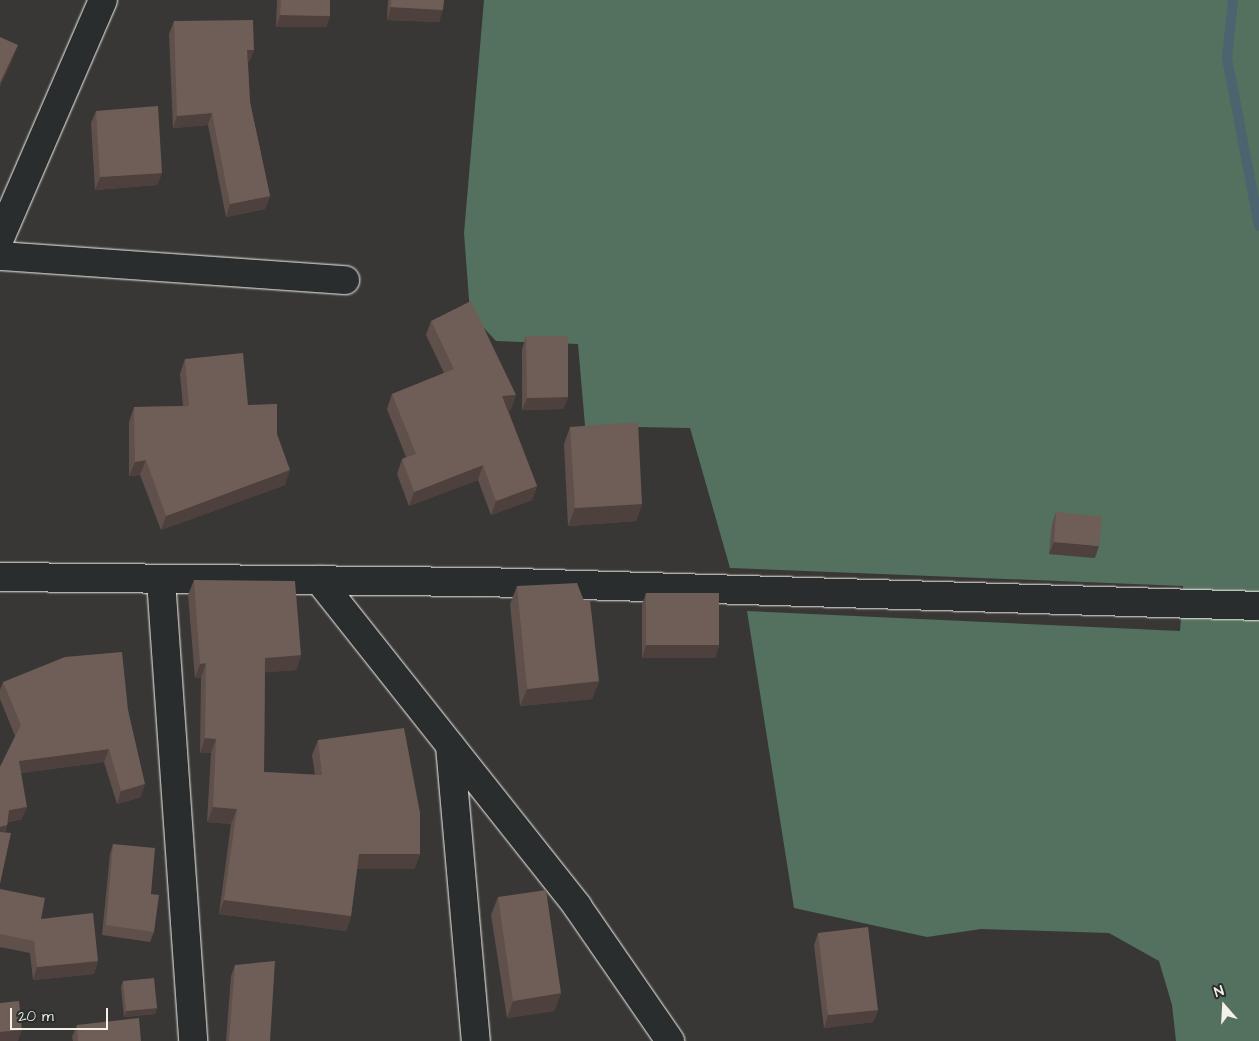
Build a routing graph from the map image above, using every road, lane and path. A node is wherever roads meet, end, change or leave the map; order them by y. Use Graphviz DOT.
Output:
graph roads {
  1 [pos="103,0"];
  2 [pos="0,238"];
  3 [pos="0,256"];
  4 [pos="345,280"];
  5 [pos="0,577"];
  6 [pos="161,580"];
  7 [pos="319,580"];
  8 [pos="1259,606"];
  9 [pos="450,746"];
  10 [pos="193,1041"];
  11 [pos="476,1041"];
  12 [pos="670,1041"];
  1 -- 2 [label="street"];
  3 -- 4 [label="street"];
  5 -- 6 [label="street"];
  6 -- 7 [label="street"];
  6 -- 10 [label="street"];
  7 -- 8 [label="street"];
  7 -- 9 [label="street"];
  9 -- 11 [label="street"];
  9 -- 12 [label="street"];
}
